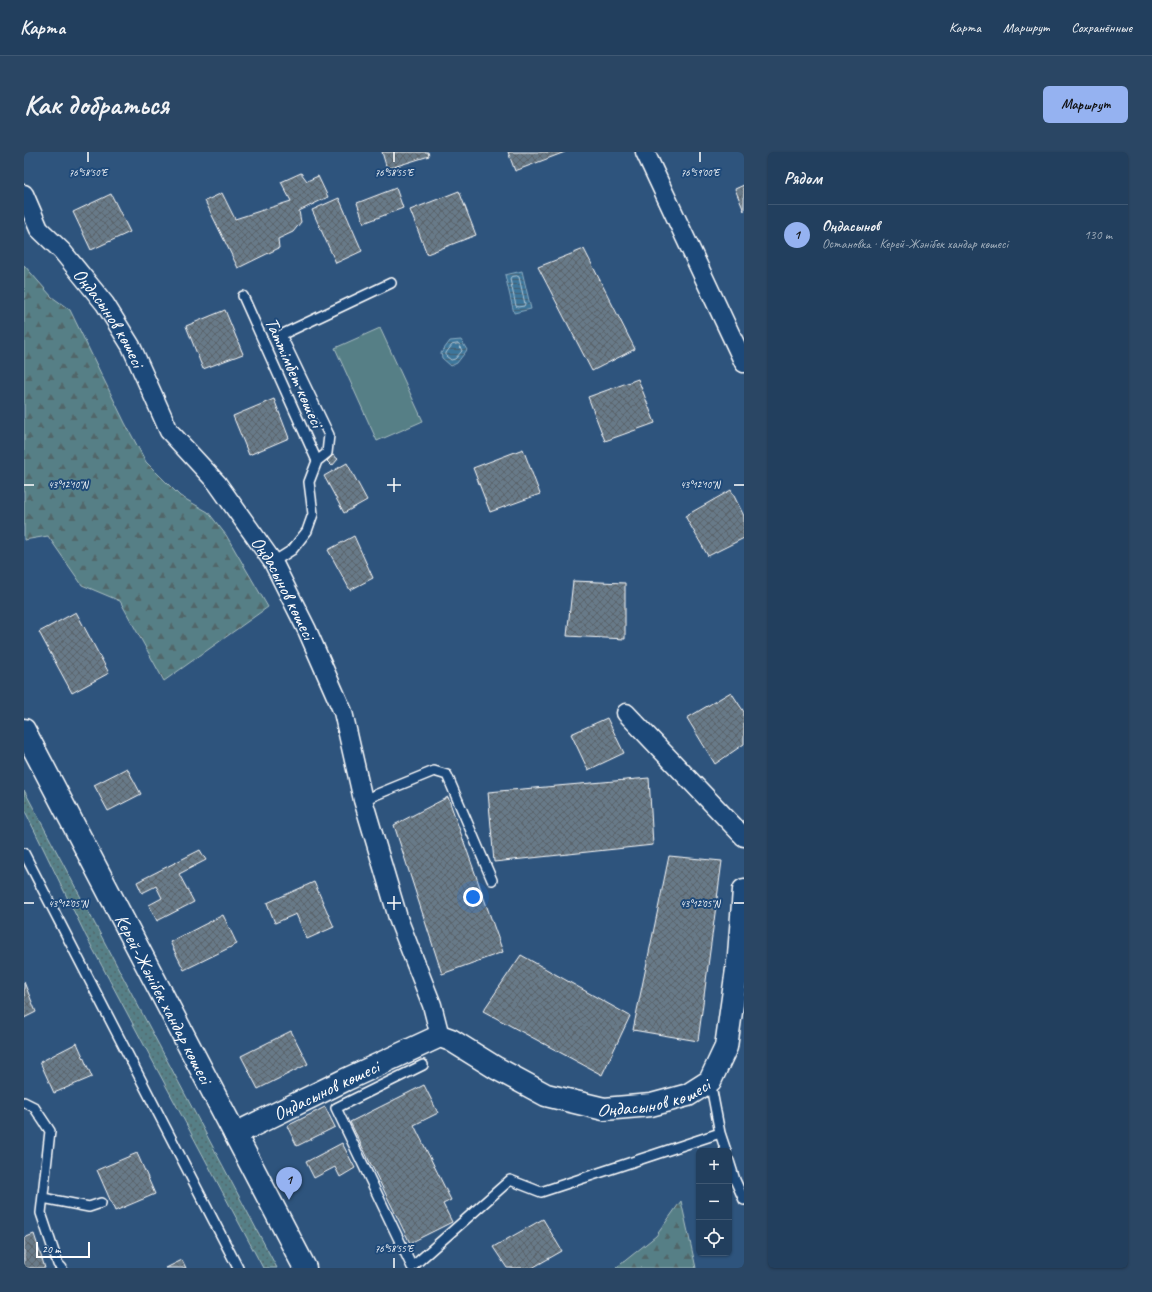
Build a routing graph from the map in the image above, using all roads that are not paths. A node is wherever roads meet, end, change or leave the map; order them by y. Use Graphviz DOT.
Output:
graph roads {
  1 [pos="645,152"];
  2 [pos="24,194"];
  3 [pos="392,283"];
  4 [pos="243,296"];
  5 [pos="744,363"];
  6 [pos="317,461"];
  7 [pos="273,562"];
  8 [pos="626,713"];
  9 [pos="24,730"];
  10 [pos="363,800"];
  11 [pos="744,837"];
  12 [pos="24,853"];
  13 [pos="492,880"];
  14 [pos="744,890"];
  15 [pos="440,1036"];
  16 [pos="423,1065"];
  17 [pos="710,1081"];
  18 [pos="24,1102"];
  19 [pos="720,1133"];
  20 [pos="235,1134"];
  21 [pos="725,1148"];
  22 [pos="732,1170"];
  23 [pos="43,1198"];
  24 [pos="744,1200"];
  25 [pos="101,1203"];
  26 [pos="62,1268"];
  27 [pos="238,1268"];
  28 [pos="305,1268"];
  1 -- 5 [label="street"];
  2 -- 7 [label="street, Оңдасынов көшесі"];
  3 -- 6 [label="lane, Таттімбет көшесі"];
  4 -- 6 [label="lane, Таттімбет көшесі"];
  6 -- 7 [label="lane, Таттімбет көшесі"];
  7 -- 10 [label="street, Оңдасынов көшесі"];
  8 -- 11 [label="street"];
  9 -- 20 [label="street, Керей-Жәнібек хандар көшесі"];
  10 -- 13 [label="lane"];
  10 -- 15 [label="street, Оңдасынов көшесі"];
  12 -- 27 [label="lane"];
  14 -- 17 [label="street, Оңдасынов көшесі"];
  15 -- 17 [label="street, Оңдасынов көшесі"];
  15 -- 20 [label="street, Оңдасынов көшесі"];
  16 -- 19 [label="lane"];
  17 -- 19 [label="lane"];
  18 -- 23 [label="lane"];
  19 -- 21 [label="lane"];
  20 -- 28 [label="street, Керей-Жәнібек хандар көшесі"];
  22 -- 24 [label="lane"];
  23 -- 25 [label="lane"];
  23 -- 26 [label="lane"];
}
